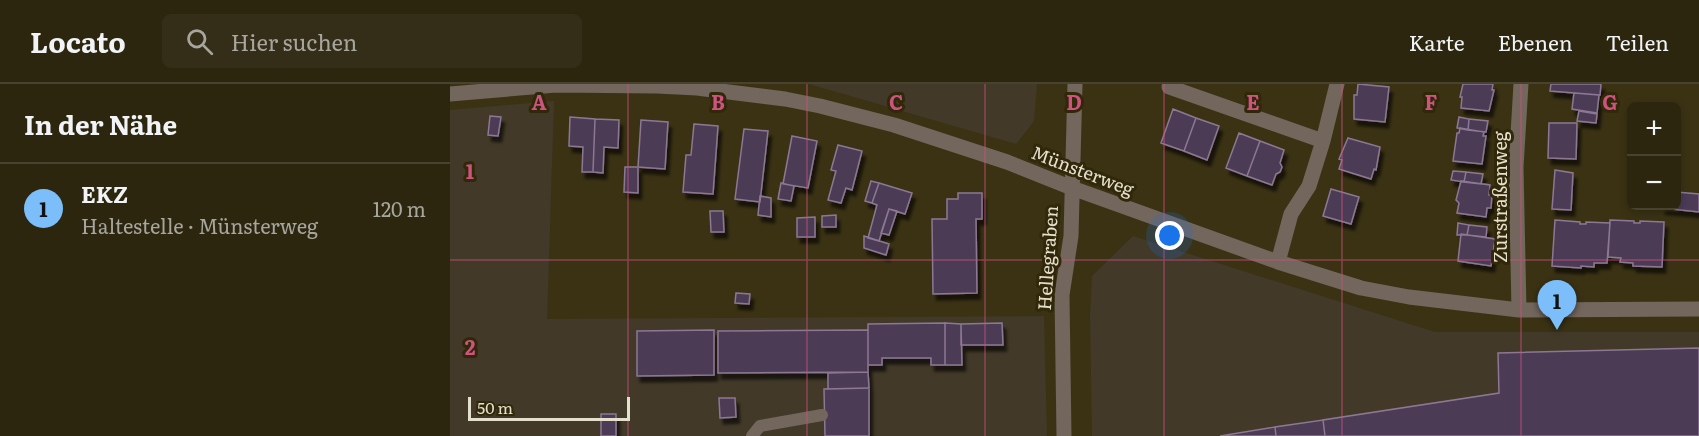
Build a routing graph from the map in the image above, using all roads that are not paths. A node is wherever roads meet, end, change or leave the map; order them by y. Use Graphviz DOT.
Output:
graph roads {
  1 [pos="1075,84"];
  2 [pos="1337,84"];
  3 [pos="1521,84"];
  4 [pos="1168,87"];
  5 [pos="450,94"];
  6 [pos="1323,141"];
  7 [pos="1072,188"];
  8 [pos="1278,262"];
  9 [pos="1699,309"];
  10 [pos="1518,310"];
  11 [pos="822,415"];
  12 [pos="752,436"];
  13 [pos="1064,436"];
  1 -- 7 [label="street, Hellegraben"];
  2 -- 6 [label="street"];
  3 -- 10 [label="street, Zurstraßenweg"];
  4 -- 6 [label="street"];
  5 -- 7 [label="street, Münsterweg"];
  6 -- 8 [label="street"];
  7 -- 8 [label="street, Münsterweg"];
  7 -- 13 [label="street, Hellegraben"];
  8 -- 10 [label="street, Münsterweg"];
  9 -- 10 [label="street, Münsterweg"];
  11 -- 12 [label="lane"];
}
